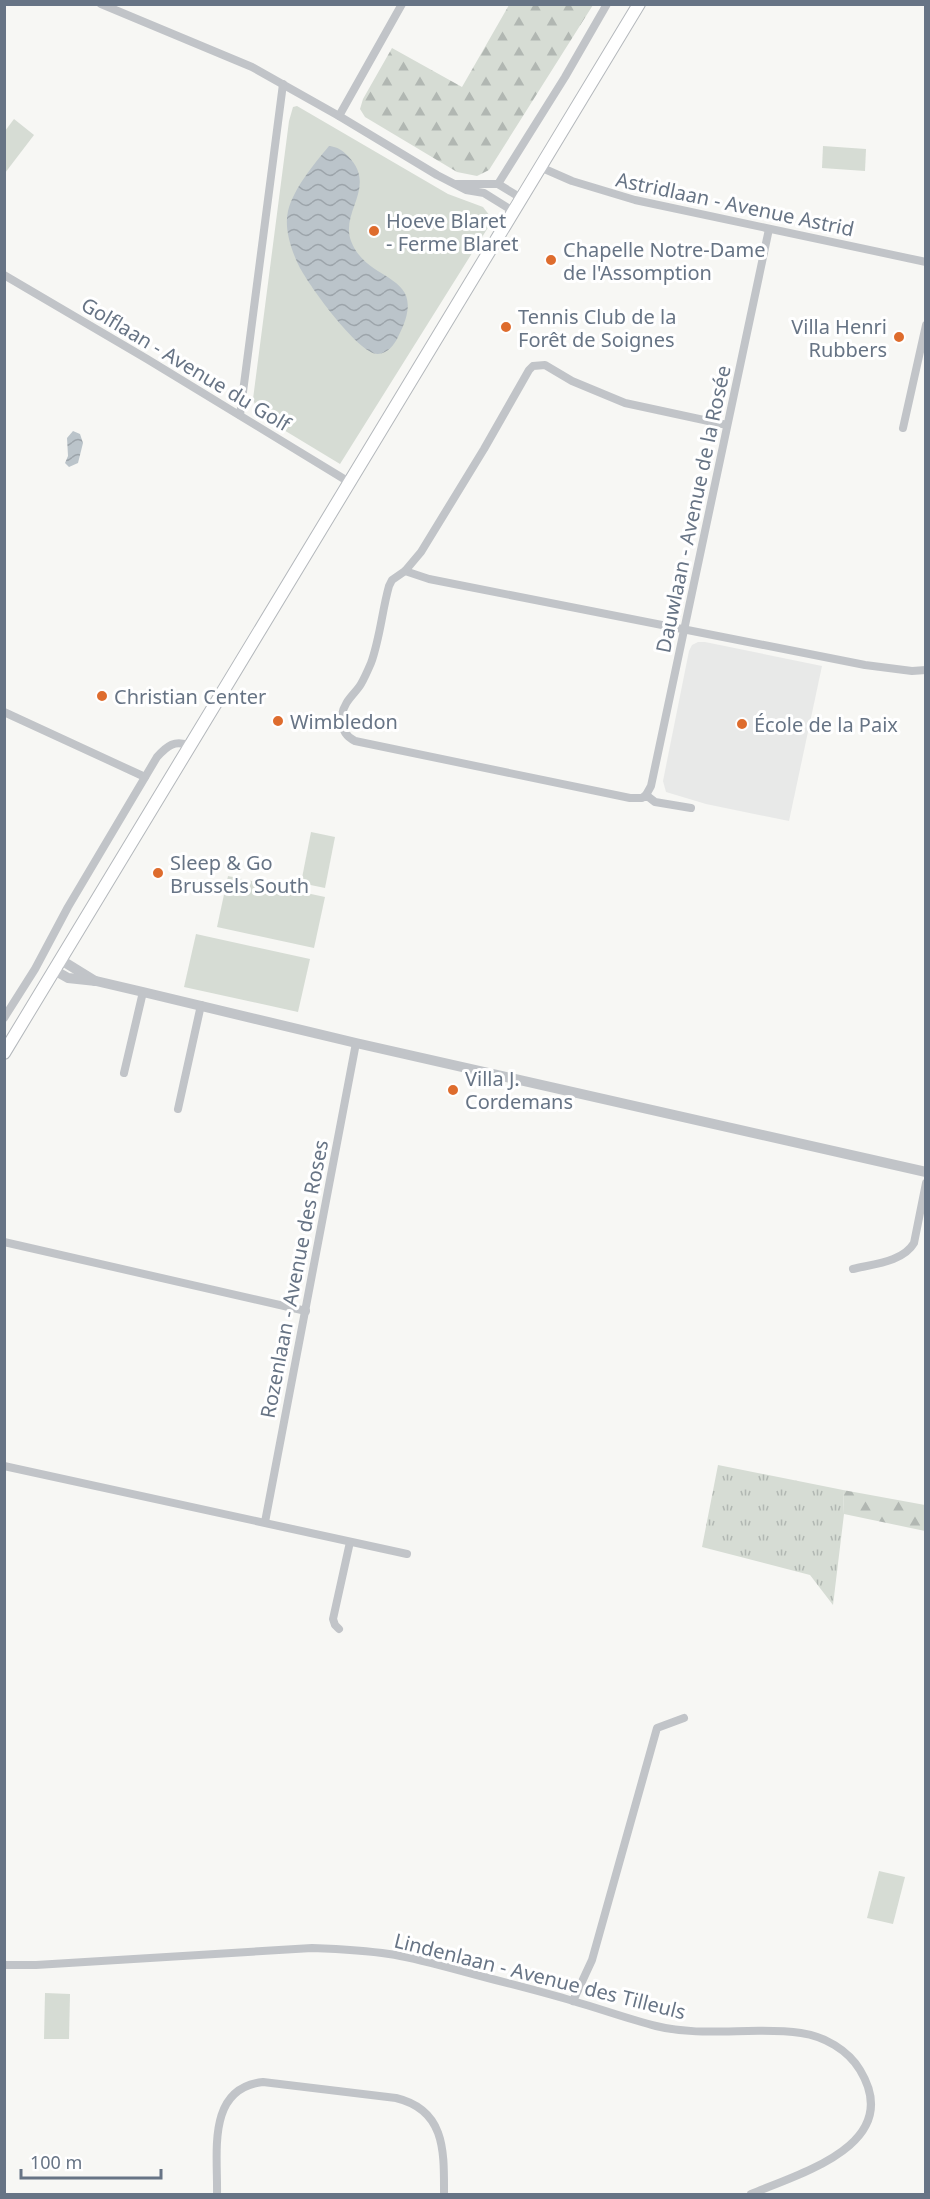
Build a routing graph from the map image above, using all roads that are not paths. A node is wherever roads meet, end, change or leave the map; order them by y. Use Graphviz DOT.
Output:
graph roads {
  1 [pos="101,4"];
  2 [pos="402,4"];
  3 [pos="607,4"];
  4 [pos="639,4"];
  5 [pos="283,84"];
  6 [pos="339,116"];
  7 [pos="540,167"];
  8 [pos="456,184"];
  9 [pos="498,184"];
  10 [pos="521,198"];
  11 [pos="513,211"];
  12 [pos="769,229"];
  13 [pos="926,262"];
  14 [pos="4,275"];
  15 [pos="926,325"];
  16 [pos="240,416"];
  17 [pos="727,425"];
  18 [pos="903,428"];
  19 [pos="349,482"];
  20 [pos="405,571"];
  21 [pos="685,630"];
  22 [pos="926,670"];
  23 [pos="4,712"];
  24 [pos="190,746"];
  25 [pos="145,777"];
  26 [pos="646,795"];
  27 [pos="690,808"];
  28 [pos="58,965"];
  29 [pos="143,992"];
  30 [pos="201,1005"];
  31 [pos="4,1018"];
  32 [pos="356,1042"];
  33 [pos="4,1053"];
  34 [pos="124,1073"];
  35 [pos="178,1109"];
  36 [pos="926,1172"];
  37 [pos="926,1183"];
  38 [pos="4,1242"];
  39 [pos="853,1269"];
  40 [pos="306,1311"];
  41 [pos="4,1466"];
  42 [pos="265,1522"];
  43 [pos="350,1542"];
  44 [pos="407,1554"];
  45 [pos="339,1629"];
  46 [pos="684,1718"];
  47 [pos="4,1965"];
  48 [pos="573,2001"];
  49 [pos="217,2194"];
  50 [pos="444,2194"];
  51 [pos="751,2194"];
  1 -- 5 [label="street"];
  2 -- 6 [label="street"];
  3 -- 9 [label="street"];
  4 -- 7 [label="main road"];
  5 -- 6 [label="street"];
  5 -- 16 [label="street"];
  6 -- 8 [label="street"];
  7 -- 10 [label="main road"];
  7 -- 12 [label="street, Astridlaan - Avenue Astrid"];
  8 -- 9 [label="street"];
  8 -- 11 [label="street"];
  9 -- 10 [label="street"];
  10 -- 11 [label="main road"];
  11 -- 19 [label="main road"];
  12 -- 13 [label="street, Astridlaan - Avenue Astrid"];
  12 -- 17 [label="street, Dauwlaan - Avenue de la Rosée"];
  14 -- 16 [label="street, Golflaan - Avenue du Golf"];
  15 -- 18 [label="street"];
  16 -- 19 [label="street, Golflaan - Avenue du Golf"];
  17 -- 20 [label="street"];
  17 -- 21 [label="street, Dauwlaan - Avenue de la Rosée"];
  19 -- 24 [label="main road"];
  20 -- 21 [label="street"];
  20 -- 26 [label="street"];
  21 -- 22 [label="street"];
  21 -- 26 [label="street, Dauwlaan - Avenue de la Rosée"];
  23 -- 25 [label="street"];
  24 -- 25 [label="street"];
  24 -- 28 [label="main road"];
  25 -- 31 [label="street"];
  26 -- 27 [label="street"];
  28 -- 29 [label="street"];
  28 -- 33 [label="main road"];
  29 -- 30 [label="street"];
  29 -- 34 [label="street"];
  30 -- 32 [label="street"];
  30 -- 35 [label="street"];
  32 -- 36 [label="street"];
  32 -- 40 [label="street, Rozenlaan - Avenue des Roses"];
  37 -- 39 [label="street"];
  38 -- 40 [label="street"];
  40 -- 42 [label="street, Rozenlaan - Avenue des Roses"];
  41 -- 42 [label="street"];
  42 -- 43 [label="street"];
  43 -- 44 [label="street"];
  43 -- 45 [label="street"];
  46 -- 48 [label="street"];
  47 -- 48 [label="street, Lindenlaan - Avenue des Tilleuls"];
  48 -- 51 [label="street, Lindenlaan - Avenue des Tilleuls"];
  49 -- 50 [label="street"];
}
